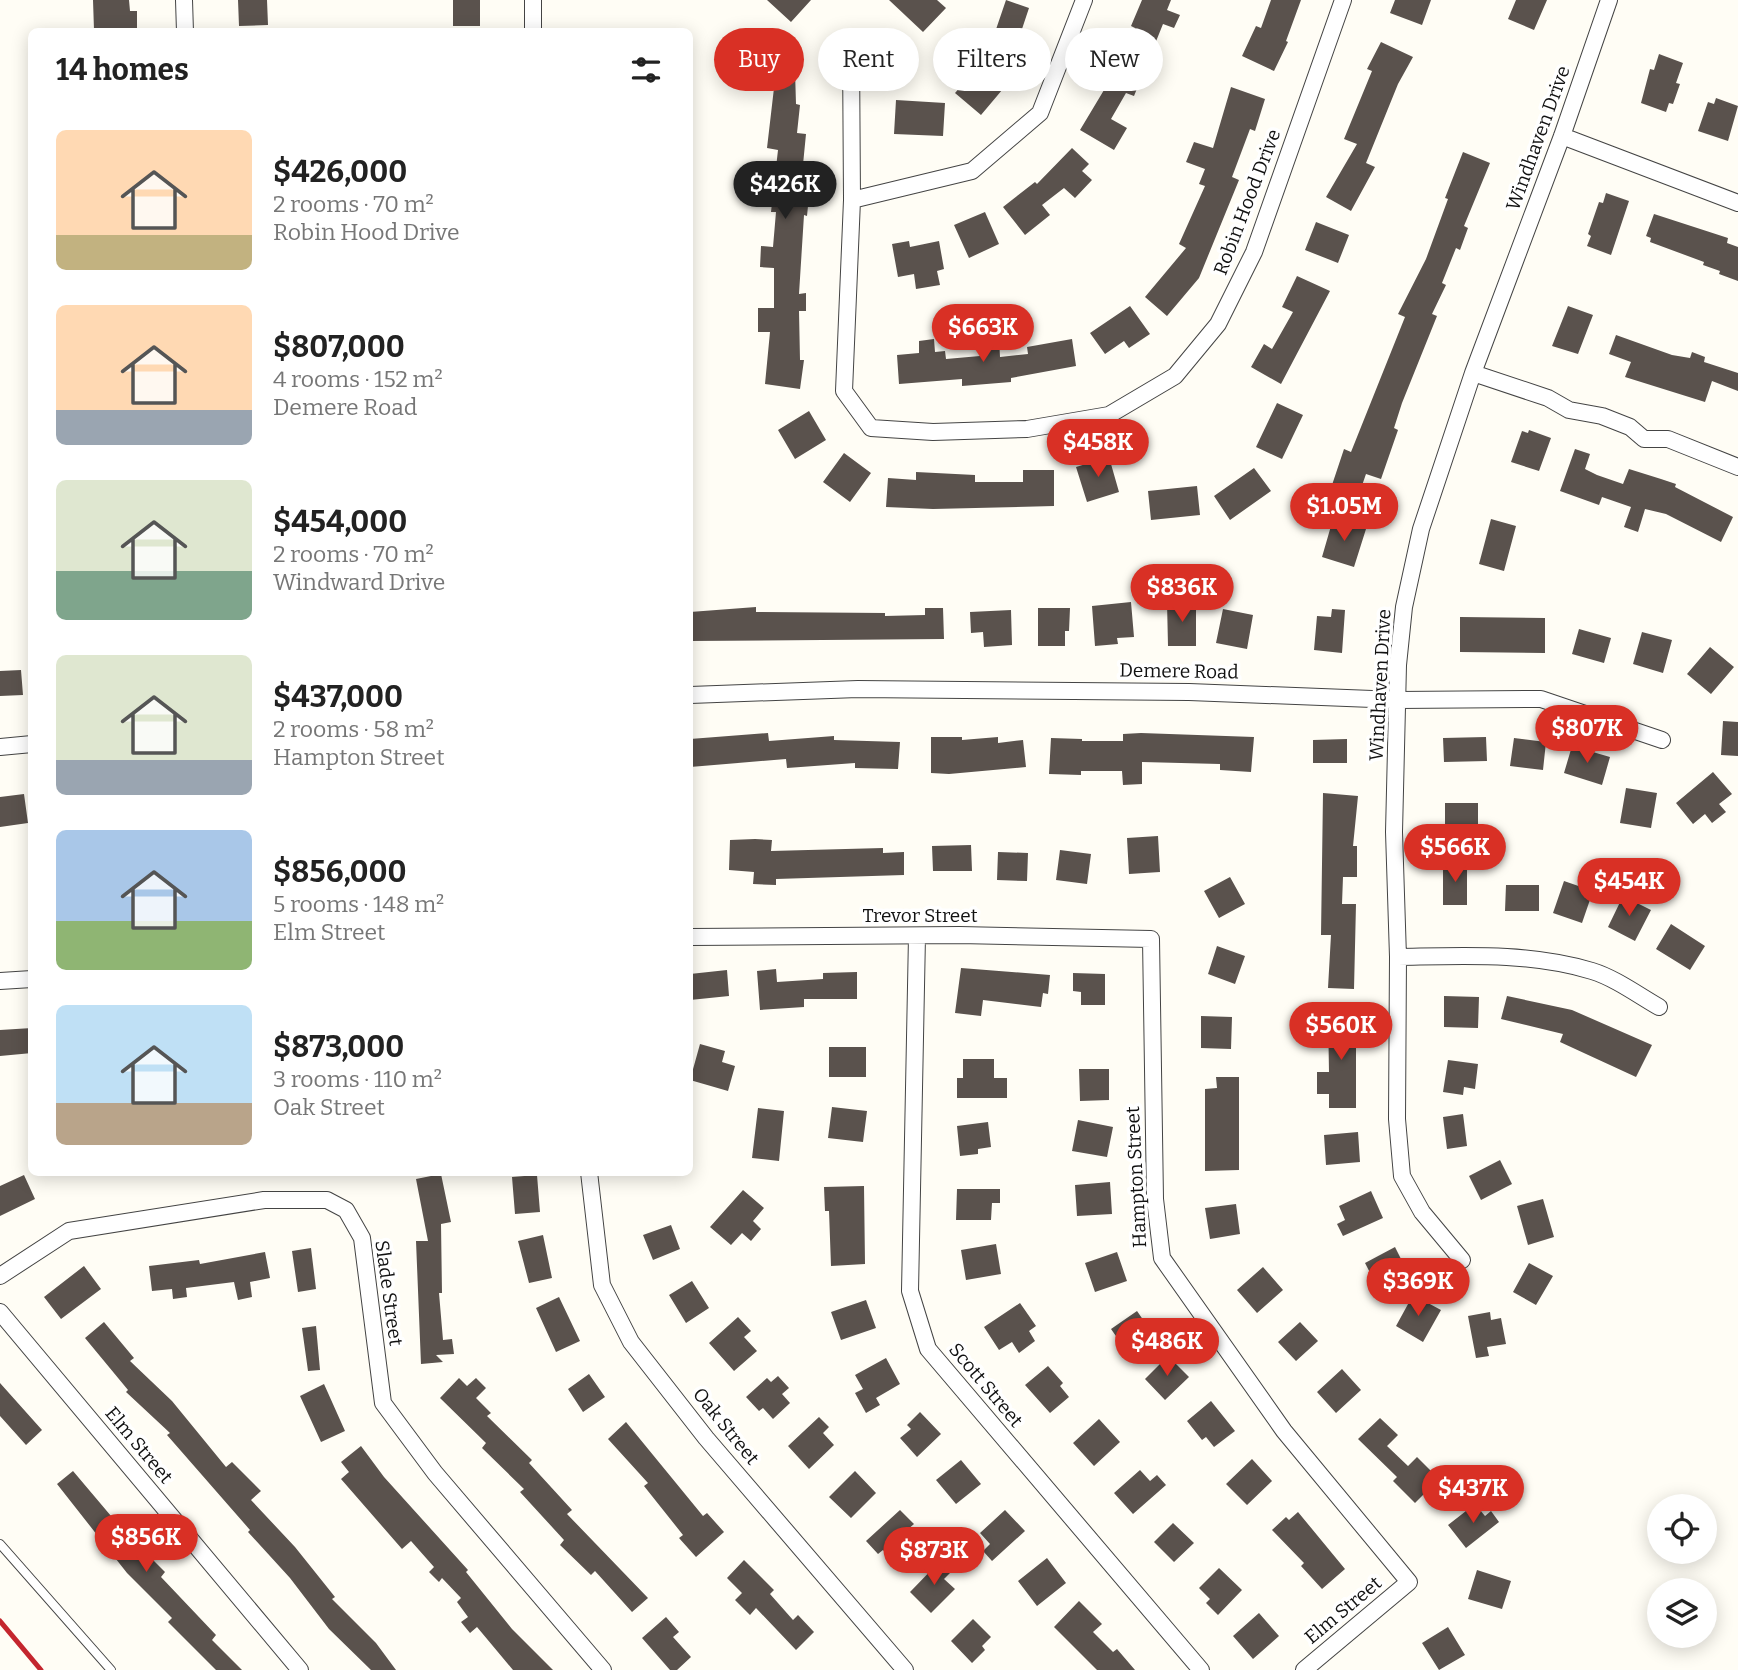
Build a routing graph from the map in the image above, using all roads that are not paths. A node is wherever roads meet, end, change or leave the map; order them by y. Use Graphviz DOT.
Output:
graph roads {
  1 [pos="184,0"];
  2 [pos="533,0"];
  3 [pos="1084,0"];
  4 [pos="1343,0"];
  5 [pos="1609,0"];
  6 [pos="185,28"];
  7 [pos="533,28"];
  8 [pos="851,91"];
  9 [pos="1562,136"];
  10 [pos="852,200"];
  11 [pos="1738,203"];
  12 [pos="1473,373"];
  13 [pos="1738,467"];
  14 [pos="693,695"];
  15 [pos="1398,700"];
  16 [pos="1662,740"];
  17 [pos="28,744"];
  18 [pos="0,747"];
  19 [pos="917,936"];
  20 [pos="693,937"];
  21 [pos="1151,939"];
  22 [pos="1398,957"];
  23 [pos="28,979"];
  24 [pos="0,981"];
  25 [pos="1659,1007"];
  26 [pos="589,1176"];
  27 [pos="1462,1260"];
  28 [pos="0,1276"];
  29 [pos="0,1312"];
  30 [pos="0,1544"];
  31 [pos="1409,1582"];
  32 [pos="111,1670"];
  33 [pos="300,1670"];
  34 [pos="603,1670"];
  35 [pos="905,1670"];
  36 [pos="1201,1670"];
  37 [pos="1304,1670"];
  1 -- 6 [label="street"];
  2 -- 7 [label="street"];
  3 -- 10 [label="street"];
  4 -- 10 [label="street, Robin Hood Drive"];
  5 -- 9 [label="street, Windhaven Drive"];
  8 -- 10 [label="street, Robin Hood Drive"];
  9 -- 11 [label="street"];
  9 -- 12 [label="street, Windhaven Drive"];
  12 -- 13 [label="street"];
  12 -- 15 [label="street, Windhaven Drive"];
  14 -- 15 [label="street, Demere Road"];
  15 -- 16 [label="street, Demere Road"];
  15 -- 22 [label="street, Windhaven Drive"];
  17 -- 18 [label="street"];
  19 -- 20 [label="street, Trevor Street"];
  19 -- 21 [label="street, Trevor Street"];
  19 -- 36 [label="street, Scott Street"];
  21 -- 31 [label="street, Hampton Street"];
  22 -- 25 [label="street"];
  22 -- 27 [label="street, Windhaven Drive"];
  23 -- 24 [label="street"];
  26 -- 35 [label="street, Oak Street"];
  28 -- 34 [label="street, Slade Street"];
  29 -- 33 [label="street, Elm Street"];
  30 -- 32 [label="lane"];
  31 -- 37 [label="street, Elm Street"];
}
